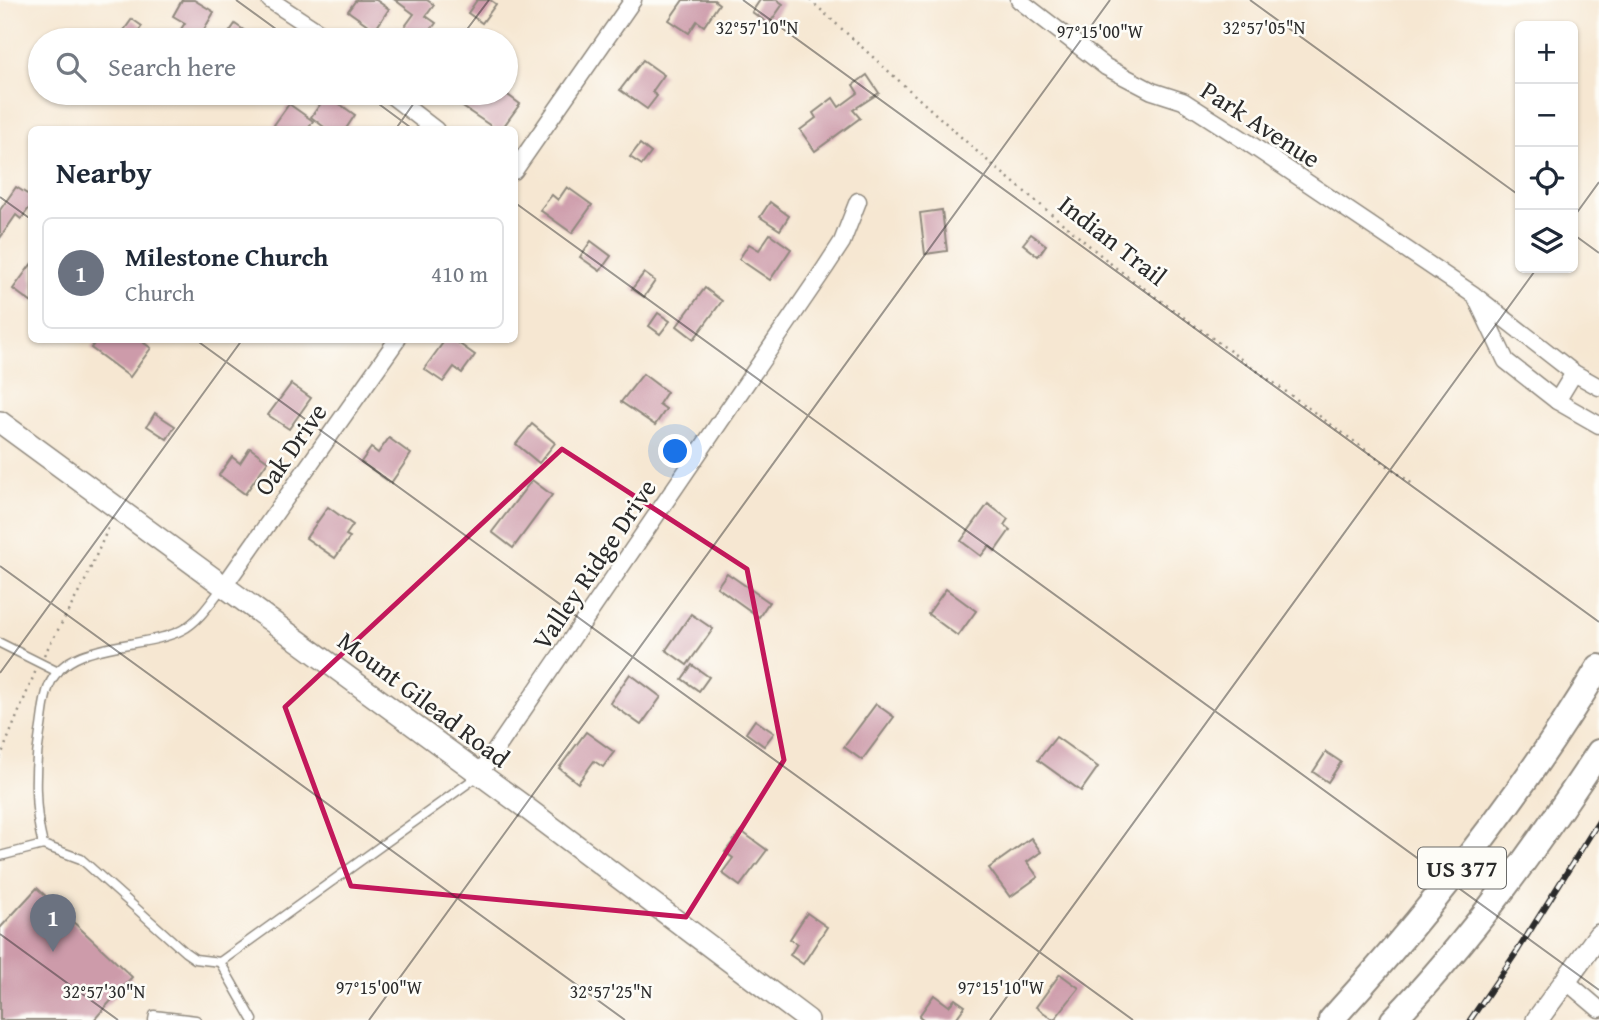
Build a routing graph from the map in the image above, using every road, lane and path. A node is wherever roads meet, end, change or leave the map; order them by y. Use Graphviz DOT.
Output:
graph roads {
  1 [pos="270,0"];
  2 [pos="633,0"];
  3 [pos="810,0"];
  4 [pos="1019,0"];
  5 [pos="313,28"];
  6 [pos="404,105"];
  7 [pos="431,126"];
  8 [pos="518,166"];
  9 [pos="858,201"];
  10 [pos="1474,295"];
  11 [pos="395,343"];
  12 [pos="1574,373"];
  13 [pos="1599,387"];
  14 [pos="1557,401"];
  15 [pos="1599,425"];
  16 [pos="2,426"];
  17 [pos="1414,485"];
  18 [pos="120,510"];
  19 [pos="224,586"];
  20 [pos="0,643"];
  21 [pos="40,663"];
  22 [pos="1599,667"];
  23 [pos="58,672"];
  24 [pos="1599,752"];
  25 [pos="0,758"];
  26 [pos="478,776"];
  27 [pos="43,845"];
  28 [pos="0,856"];
  29 [pos="1599,935"];
  30 [pos="220,962"];
  31 [pos="1566,981"];
  32 [pos="1599,1009"];
  33 [pos="153,1020"];
  34 [pos="196,1020"];
  35 [pos="253,1020"];
  36 [pos="808,1020"];
  37 [pos="1331,1020"];
  38 [pos="1393,1020"];
  39 [pos="1537,1020"];
  1 -- 5 [label="street"];
  2 -- 8 [label="street"];
  3 -- 17 [label="path, Indian Trail"];
  4 -- 10 [label="street, Park Avenue"];
  6 -- 7 [label="street"];
  9 -- 26 [label="street, Valley Ridge Drive"];
  10 -- 12 [label="street, Park Avenue"];
  10 -- 14 [label="street"];
  11 -- 19 [label="street, Oak Drive"];
  12 -- 13 [label="street, Park Avenue"];
  12 -- 14 [label="street"];
  14 -- 15 [label="street"];
  16 -- 18 [label="main road, Mount Gilead Road"];
  18 -- 19 [label="main road, Mount Gilead Road"];
  18 -- 21 [label="path"];
  19 -- 23 [label="lane"];
  19 -- 26 [label="main road, Mount Gilead Road"];
  20 -- 21 [label="lane"];
  21 -- 23 [label="lane"];
  21 -- 25 [label="path"];
  22 -- 37 [label="main road, US 377"];
  23 -- 27 [label="lane"];
  24 -- 38 [label="main road, US 377"];
  26 -- 30 [label="lane"];
  26 -- 36 [label="main road, Mount Gilead Road"];
  27 -- 28 [label="lane"];
  27 -- 30 [label="lane"];
  29 -- 31 [label="main road"];
  30 -- 35 [label="lane"];
  31 -- 32 [label="street"];
  31 -- 39 [label="main road"];
  33 -- 34 [label="lane"];
}
